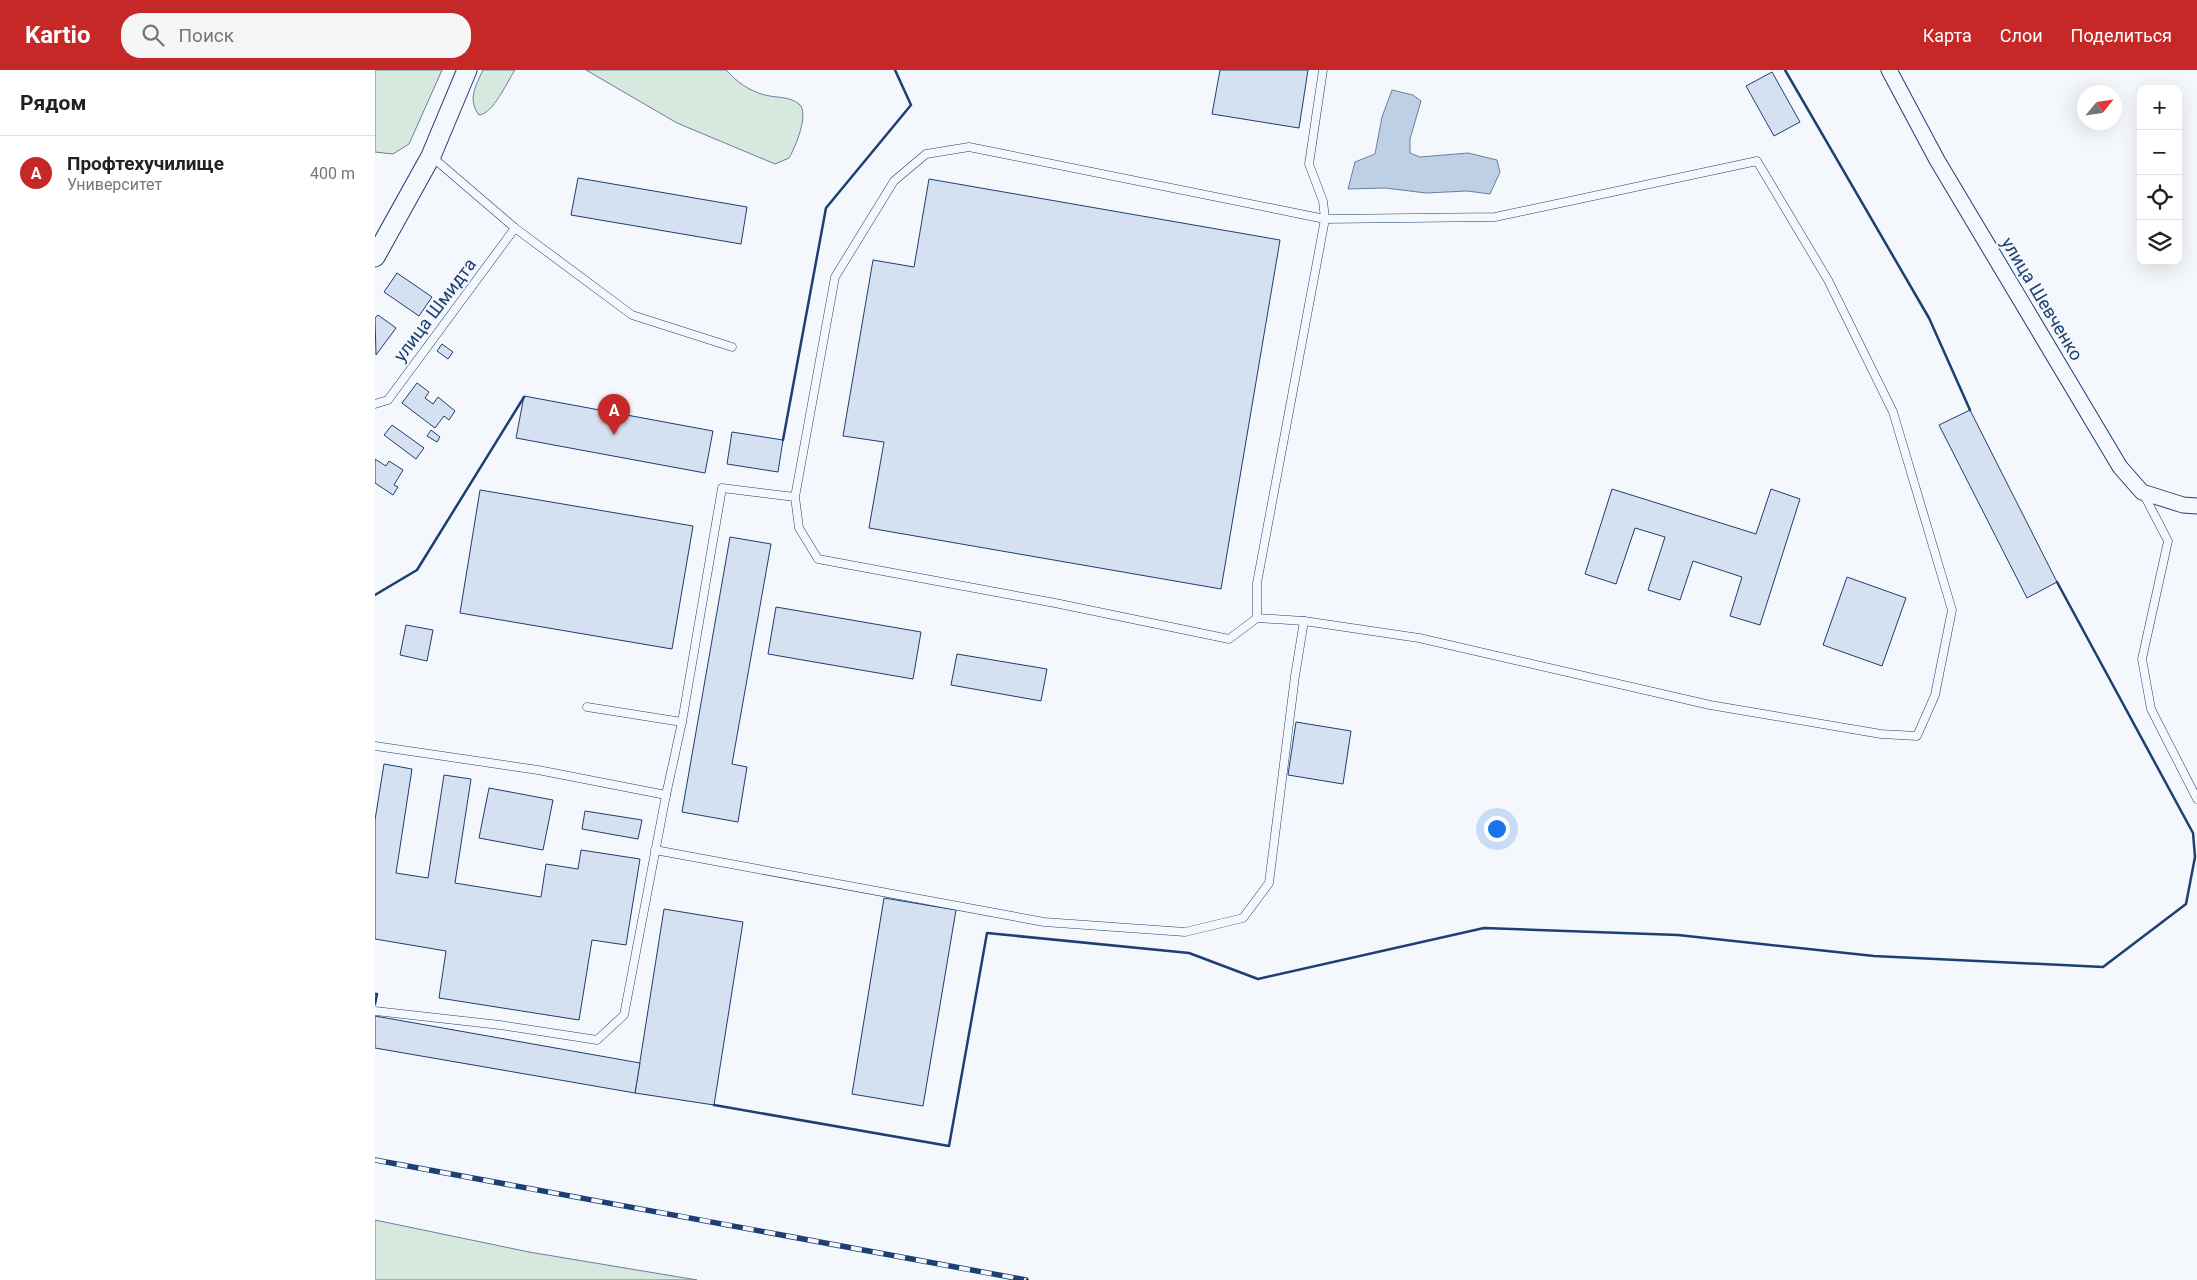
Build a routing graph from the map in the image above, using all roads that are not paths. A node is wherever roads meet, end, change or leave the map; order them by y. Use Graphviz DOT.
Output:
graph roads {
  1 [pos="467,70"];
  2 [pos="1323,70"];
  3 [pos="1889,70"];
  4 [pos="431,156"];
  5 [pos="1325,219"];
  6 [pos="515,228"];
  7 [pos="375,257"];
  8 [pos="732,347"];
  9 [pos="375,404"];
  10 [pos="2142,492"];
  11 [pos="795,498"];
  12 [pos="2197,506"];
  13 [pos="1257,618"];
  14 [pos="1304,621"];
  15 [pos="587,707"];
  16 [pos="682,722"];
  17 [pos="375,746"];
  18 [pos="666,795"];
  19 [pos="2197,799"];
  20 [pos="655,850"];
  21 [pos="375,1011"];
  1 -- 4 [label="street"];
  2 -- 5 [label="lane"];
  3 -- 10 [label="street, улица Шевченко"];
  4 -- 6 [label="lane"];
  4 -- 7 [label="street"];
  5 -- 11 [label="lane"];
  5 -- 13 [label="lane"];
  5 -- 14 [label="lane"];
  6 -- 8 [label="lane"];
  6 -- 9 [label="lane, улица Шмидта"];
  10 -- 12 [label="street"];
  10 -- 19 [label="lane"];
  11 -- 13 [label="lane"];
  11 -- 16 [label="lane"];
  13 -- 14 [label="lane"];
  14 -- 20 [label="lane"];
  15 -- 16 [label="lane"];
  16 -- 18 [label="lane"];
  17 -- 18 [label="lane"];
  18 -- 20 [label="lane"];
  20 -- 21 [label="lane"];
}
